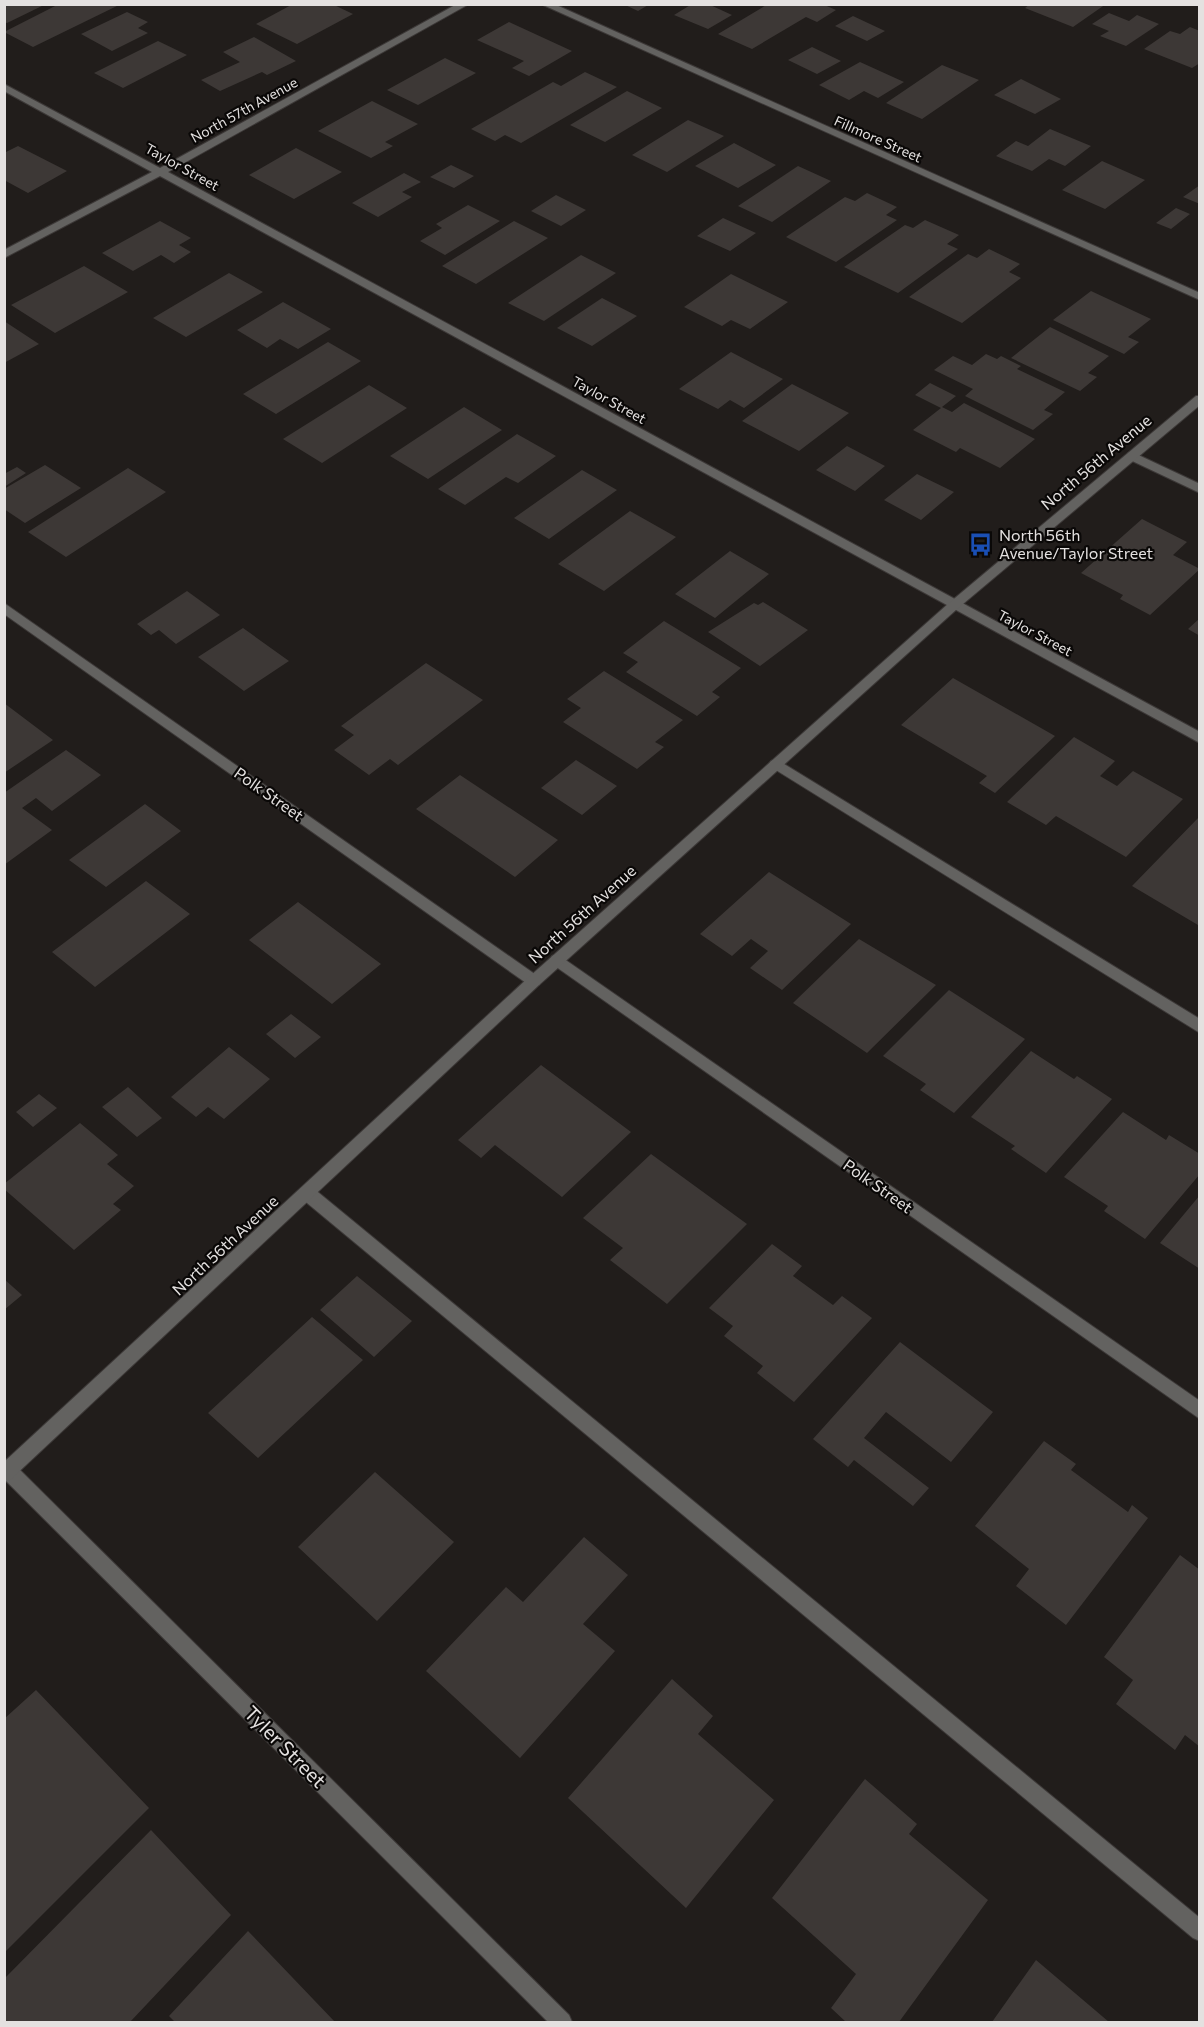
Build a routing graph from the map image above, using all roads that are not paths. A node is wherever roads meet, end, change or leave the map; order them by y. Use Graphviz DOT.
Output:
graph roads {
  1 [pos="465,4"];
  2 [pos="545,4"];
  3 [pos="4,87"];
  4 [pos="160,172"];
  5 [pos="4,255"];
  6 [pos="1200,297"];
  7 [pos="1200,399"];
  8 [pos="1132,456"];
  9 [pos="1200,489"];
  10 [pos="953,606"];
  11 [pos="4,607"];
  12 [pos="1200,738"];
  13 [pos="776,764"];
  14 [pos="557,960"];
  15 [pos="534,981"];
  16 [pos="1200,1027"];
  17 [pos="307,1192"];
  18 [pos="1200,1412"];
  19 [pos="7,1473"];
  20 [pos="1200,1930"];
  21 [pos="562,2022"];
  1 -- 4 [label="street, North 57th Avenue"];
  2 -- 6 [label="street, Fillmore Street"];
  3 -- 4 [label="street, Taylor Street"];
  4 -- 5 [label="street, North 57th Avenue"];
  4 -- 10 [label="street, Taylor Street"];
  7 -- 8 [label="street, North 56th Avenue"];
  8 -- 9 [label="street"];
  8 -- 10 [label="street, North 56th Avenue"];
  10 -- 12 [label="street, Taylor Street"];
  10 -- 13 [label="street, North 56th Avenue"];
  11 -- 15 [label="street, Polk Street"];
  13 -- 14 [label="street, North 56th Avenue"];
  13 -- 16 [label="street"];
  14 -- 15 [label="street, North 56th Avenue"];
  14 -- 18 [label="street, Polk Street"];
  15 -- 17 [label="street, North 56th Avenue"];
  17 -- 19 [label="street, North 56th Avenue"];
  17 -- 20 [label="street"];
  19 -- 21 [label="street, Tyler Street"];
}
